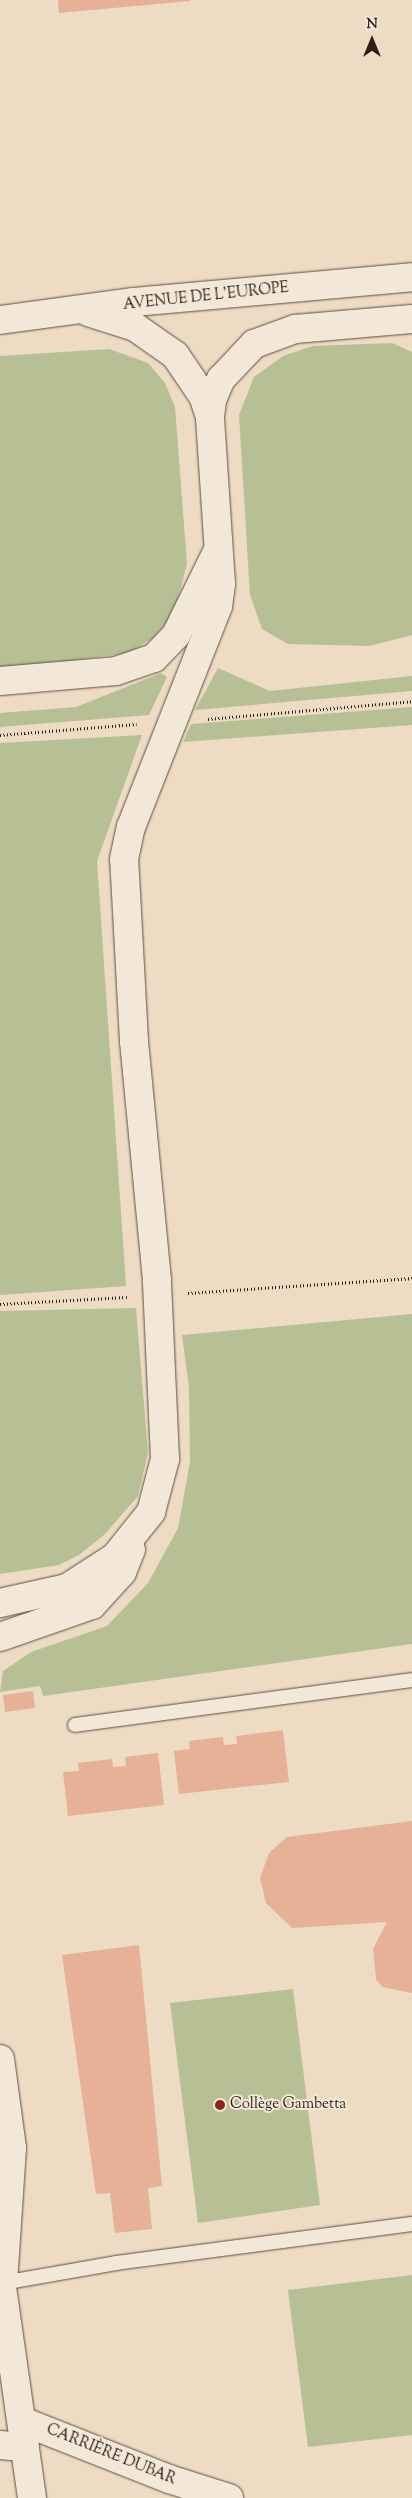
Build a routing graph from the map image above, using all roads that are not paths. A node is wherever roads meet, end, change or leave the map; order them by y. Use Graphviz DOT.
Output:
graph roads {
  1 [pos="412,277"];
  2 [pos="88,312"];
  3 [pos="0,320"];
  4 [pos="412,320"];
  5 [pos="210,417"];
  6 [pos="218,548"];
  7 [pos="138,667"];
  8 [pos="0,681"];
  9 [pos="0,698"];
  10 [pos="137,1535"];
  11 [pos="0,1603"];
  12 [pos="0,1637"];
  13 [pos="412,1680"];
  14 [pos="75,1725"];
  15 [pos="0,2059"];
  16 [pos="412,2224"];
  17 [pos="2,2278"];
  18 [pos="22,2421"];
  19 [pos="13,2446"];
  20 [pos="32,2498"];
  21 [pos="229,2498"];
  1 -- 2 [label="street, AVENUE DE L'EUROPE"];
  2 -- 3 [label="street, AVENUE DE L'EUROPE"];
  2 -- 5 [label="street"];
  4 -- 5 [label="street"];
  5 -- 6 [label="street"];
  6 -- 7 [label="street"];
  6 -- 10 [label="street"];
  7 -- 8 [label="street"];
  7 -- 9 [label="street"];
  10 -- 11 [label="street"];
  10 -- 12 [label="street"];
  13 -- 14 [label="lane"];
  15 -- 17 [label="street"];
  16 -- 17 [label="lane"];
  17 -- 18 [label="street"];
  18 -- 19 [label="street"];
  18 -- 21 [label="street, CARRIÈRE DUBAR"];
  19 -- 20 [label="street"];
}
